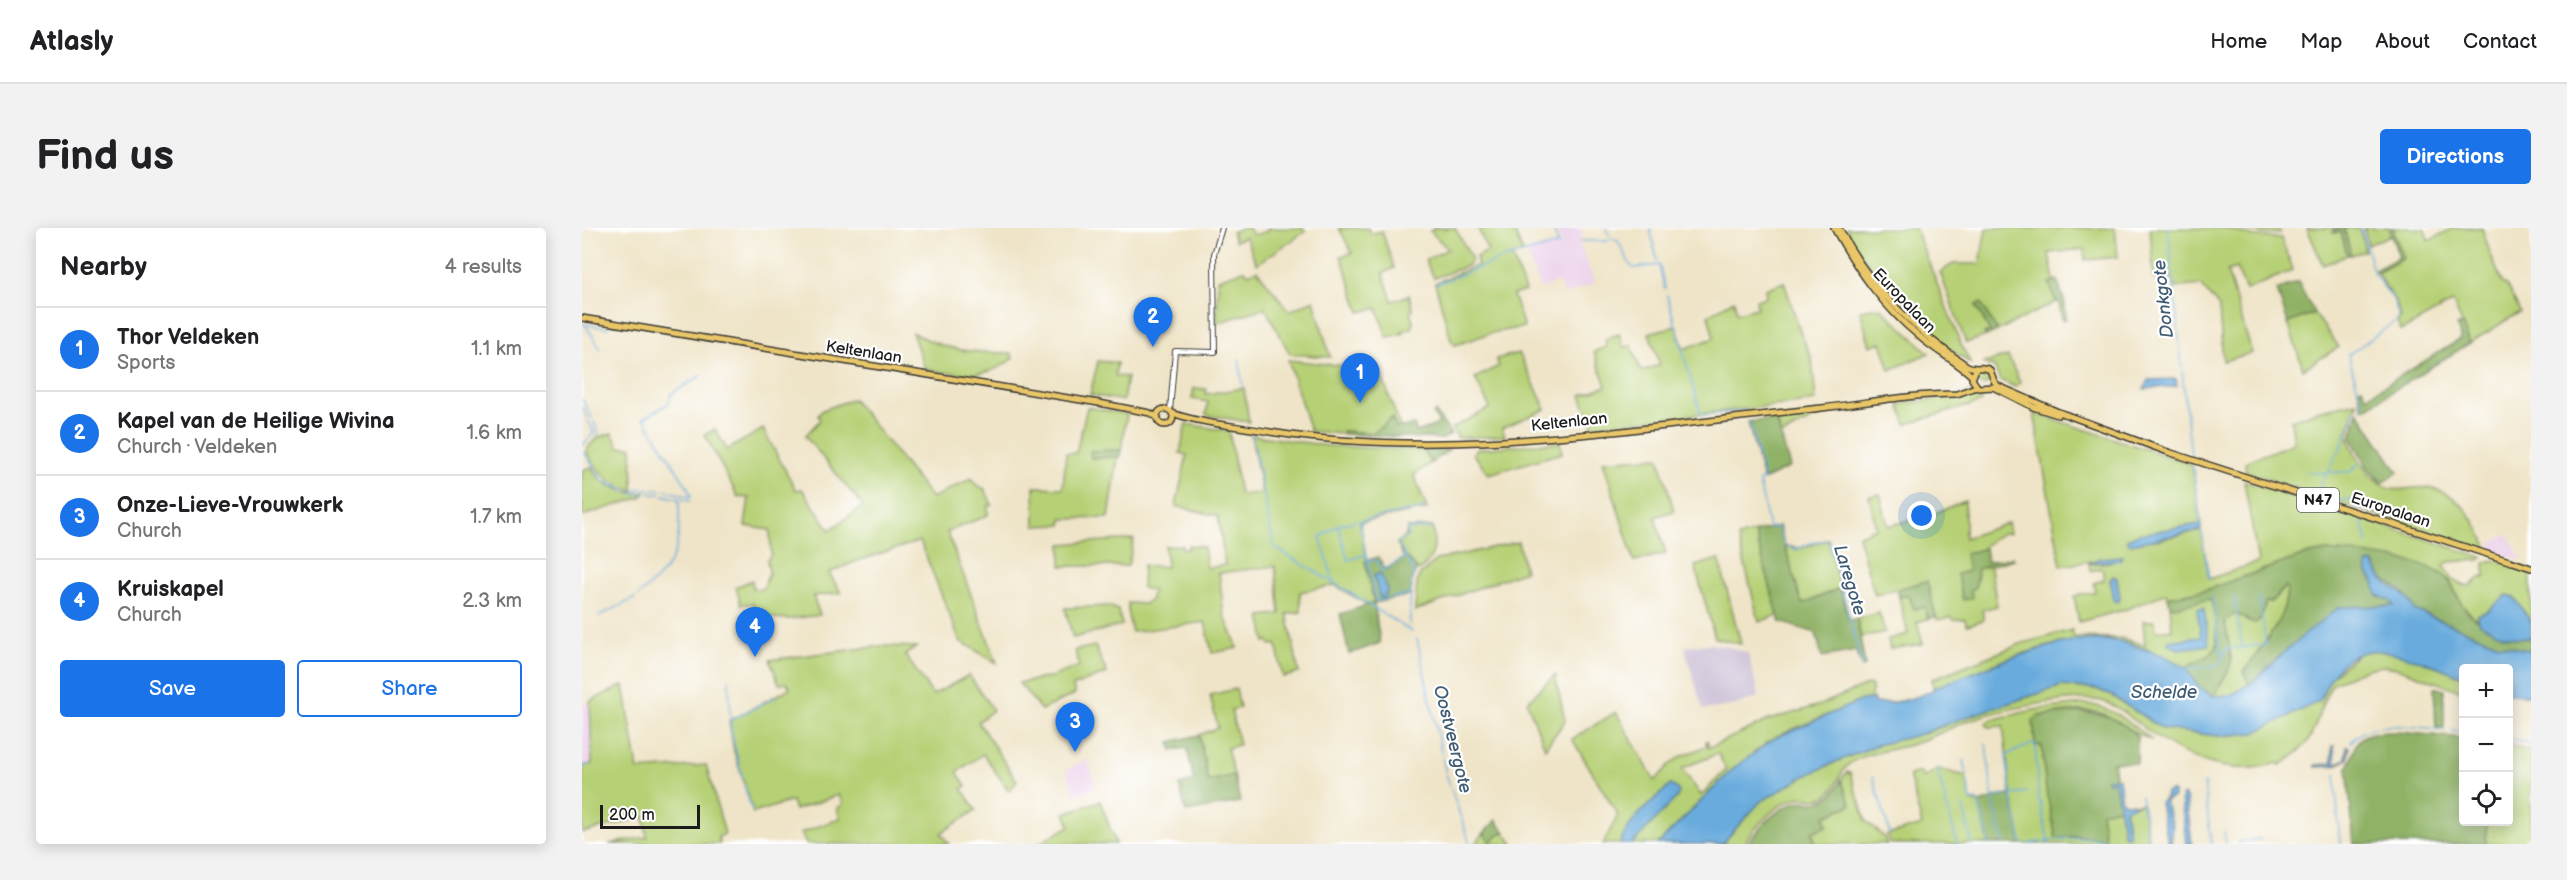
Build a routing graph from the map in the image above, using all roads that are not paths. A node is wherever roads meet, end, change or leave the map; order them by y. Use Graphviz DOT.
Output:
graph roads {
  1 [pos="1222,228"];
  2 [pos="1834,228"];
  3 [pos="1839,228"];
  4 [pos="582,318"];
  5 [pos="1976,369"];
  6 [pos="1972,379"];
  7 [pos="1994,381"];
  8 [pos="1976,387"];
  9 [pos="1989,387"];
  10 [pos="1947,394"];
  11 [pos="1141,411"];
  12 [pos="1167,411"];
  13 [pos="1158,417"];
  14 [pos="1194,419"];
  15 [pos="1172,421"];
  16 [pos="2168,452"];
  17 [pos="2531,568"];
  1 -- 12 [label="street"];
  2 -- 6 [label="main road, Europalaan"];
  3 -- 5 [label="main road, Europalaan / N47"];
  4 -- 11 [label="main road, Keltenlaan"];
  5 -- 6 [label="main road"];
  5 -- 7 [label="main road, Europalaan / N47"];
  6 -- 8 [label="main road, Europalaan"];
  6 -- 10 [label="main road, Keltenlaan"];
  7 -- 9 [label="main road"];
  7 -- 16 [label="main road, Europalaan / N47"];
  8 -- 9 [label="main road, Europalaan / N47"];
  8 -- 10 [label="main road, Keltenlaan"];
  9 -- 16 [label="main road, Europalaan / N47"];
  10 -- 14 [label="main road, Keltenlaan"];
  11 -- 12 [label="main road, Keltenlaan"];
  11 -- 13 [label="main road, Keltenlaan"];
  12 -- 13 [label="main road"];
  12 -- 14 [label="main road, Keltenlaan"];
  12 -- 15 [label="main road"];
  13 -- 15 [label="main road, Keltenlaan"];
  14 -- 15 [label="main road, Keltenlaan"];
  16 -- 17 [label="main road, Europalaan / N47"];
}
